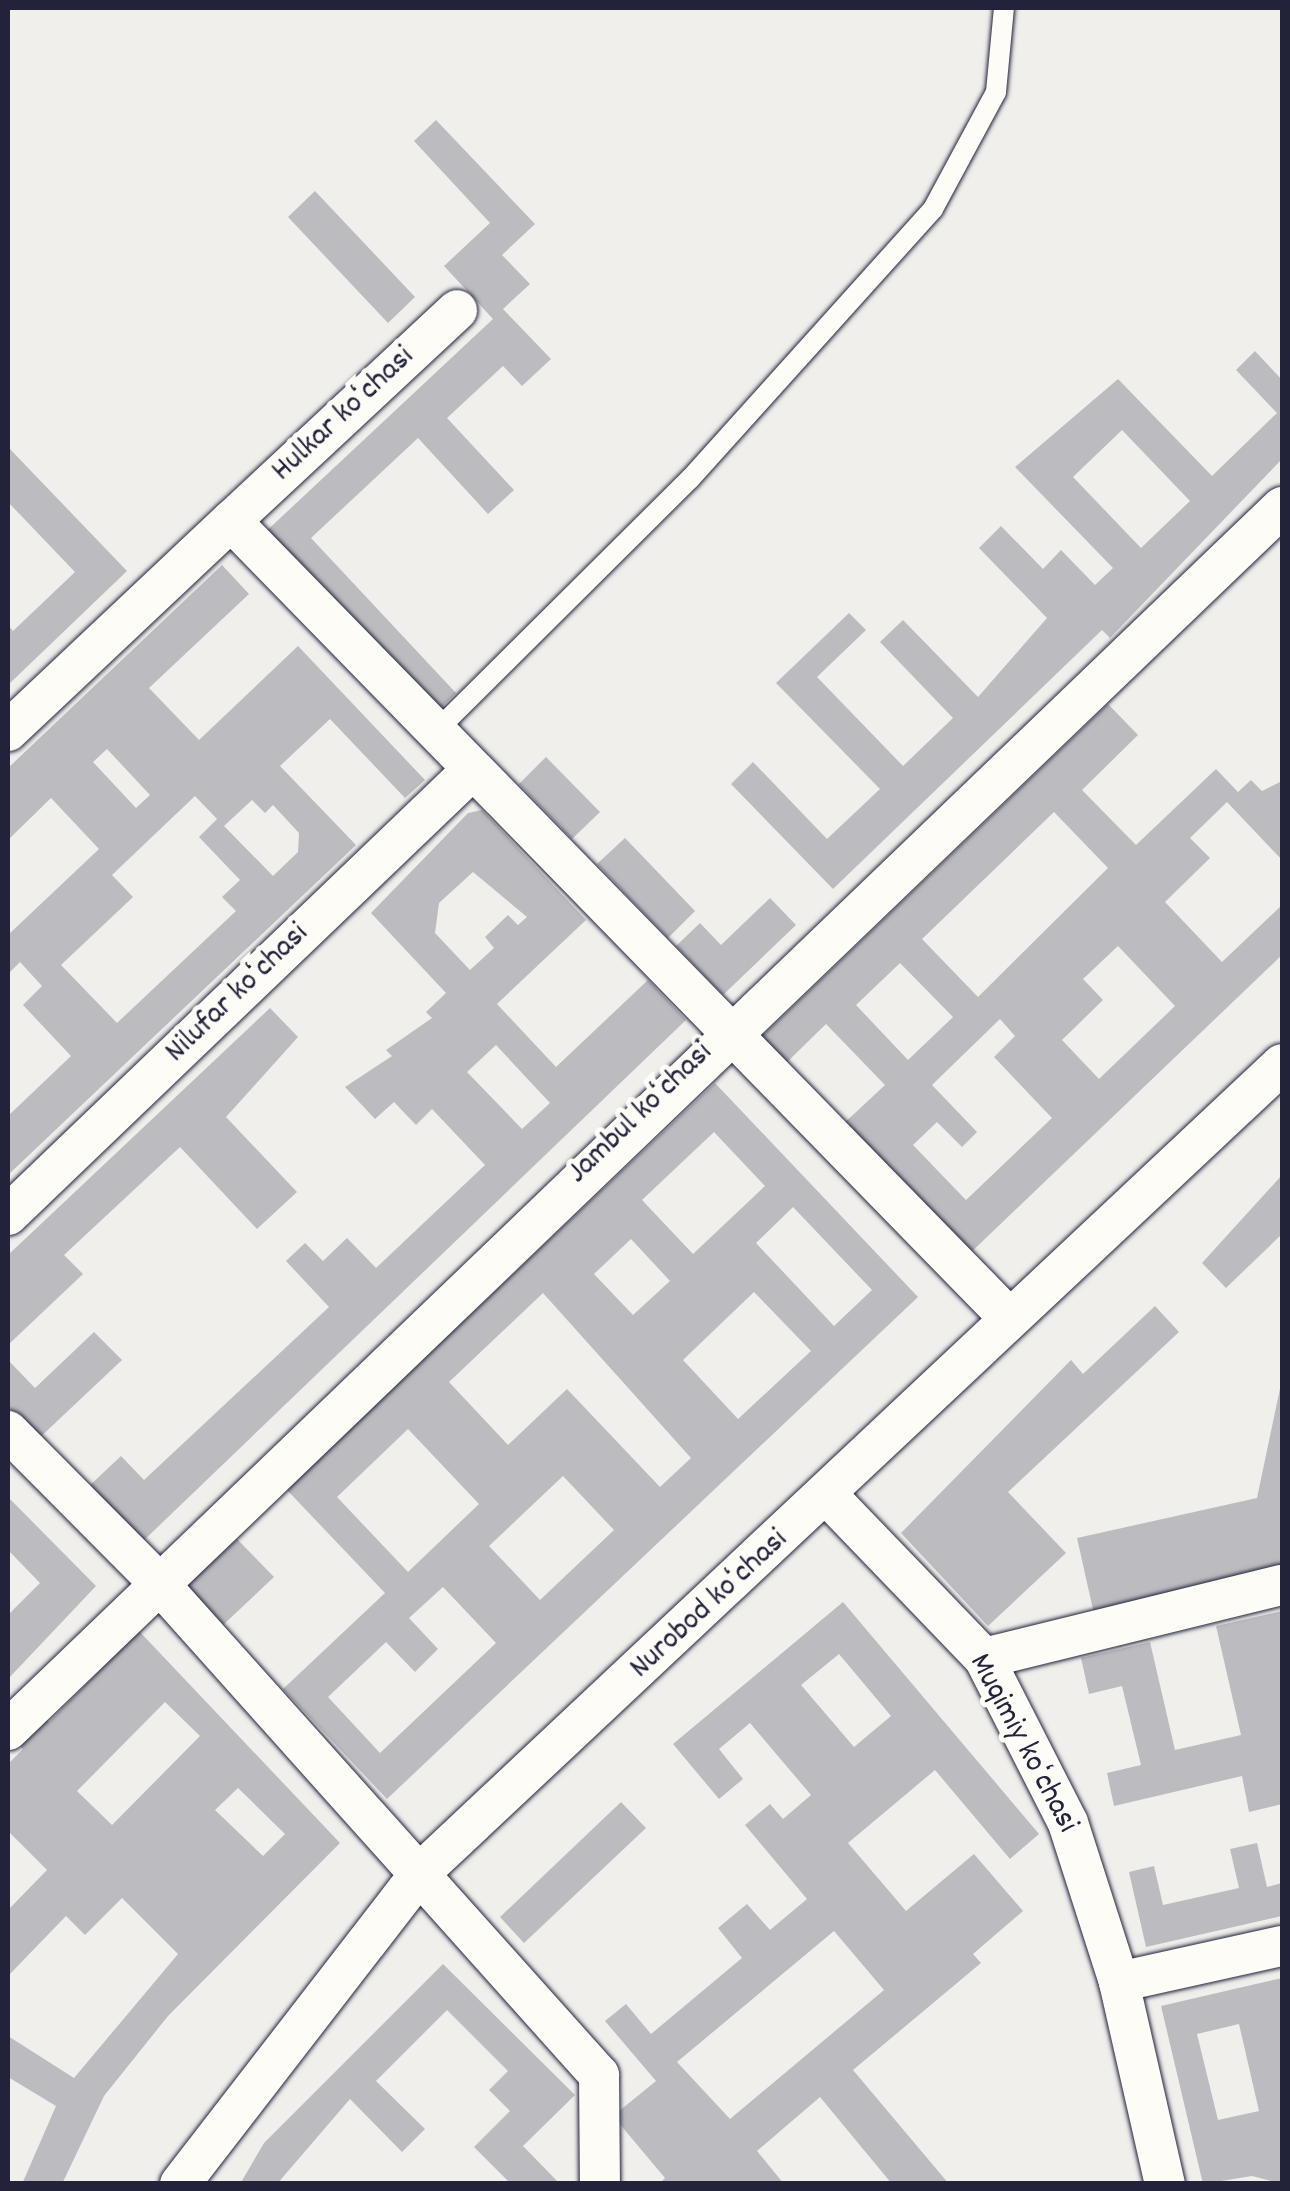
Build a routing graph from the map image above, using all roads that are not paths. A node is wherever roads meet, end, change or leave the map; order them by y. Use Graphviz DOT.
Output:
graph roads {
  1 [pos="1004,8"];
  2 [pos="457,310"];
  3 [pos="1282,507"];
  4 [pos="230,522"];
  5 [pos="8,731"];
  6 [pos="432,735"];
  7 [pos="469,773"];
  8 [pos="724,1034"];
  9 [pos="1282,1064"];
  10 [pos="8,1215"];
  11 [pos="1009,1318"];
  12 [pos="8,1431"];
  13 [pos="828,1496"];
  14 [pos="155,1580"];
  15 [pos="1282,1585"];
  16 [pos="984,1658"];
  17 [pos="8,1730"];
  18 [pos="420,1873"];
  19 [pos="1282,1946"];
  20 [pos="1119,1982"];
  21 [pos="180,2184"];
  22 [pos="600,2184"];
  23 [pos="1165,2184"];
  1 -- 6 [label="lane"];
  2 -- 4 [label="street, Hulkar koʻchasi"];
  3 -- 8 [label="street, Jambul koʻchasi"];
  4 -- 5 [label="street, Hulkar koʻchasi"];
  4 -- 6 [label="street"];
  6 -- 7 [label="street"];
  7 -- 8 [label="street"];
  7 -- 10 [label="street, Nilufar koʻchasi"];
  8 -- 11 [label="street"];
  8 -- 14 [label="street, Jambul koʻchasi"];
  9 -- 11 [label="street, Nurobod koʻchasi"];
  11 -- 13 [label="street, Nurobod koʻchasi"];
  12 -- 14 [label="street"];
  13 -- 16 [label="street, Muqimiy koʻchasi"];
  13 -- 18 [label="street, Nurobod koʻchasi"];
  14 -- 17 [label="street, Jambul koʻchasi"];
  14 -- 18 [label="street"];
  15 -- 16 [label="street"];
  16 -- 20 [label="street, Muqimiy koʻchasi"];
  18 -- 21 [label="street, Nurobod koʻchasi"];
  18 -- 22 [label="street"];
  19 -- 20 [label="street"];
  20 -- 23 [label="street, Muqimiy koʻchasi"];
}
